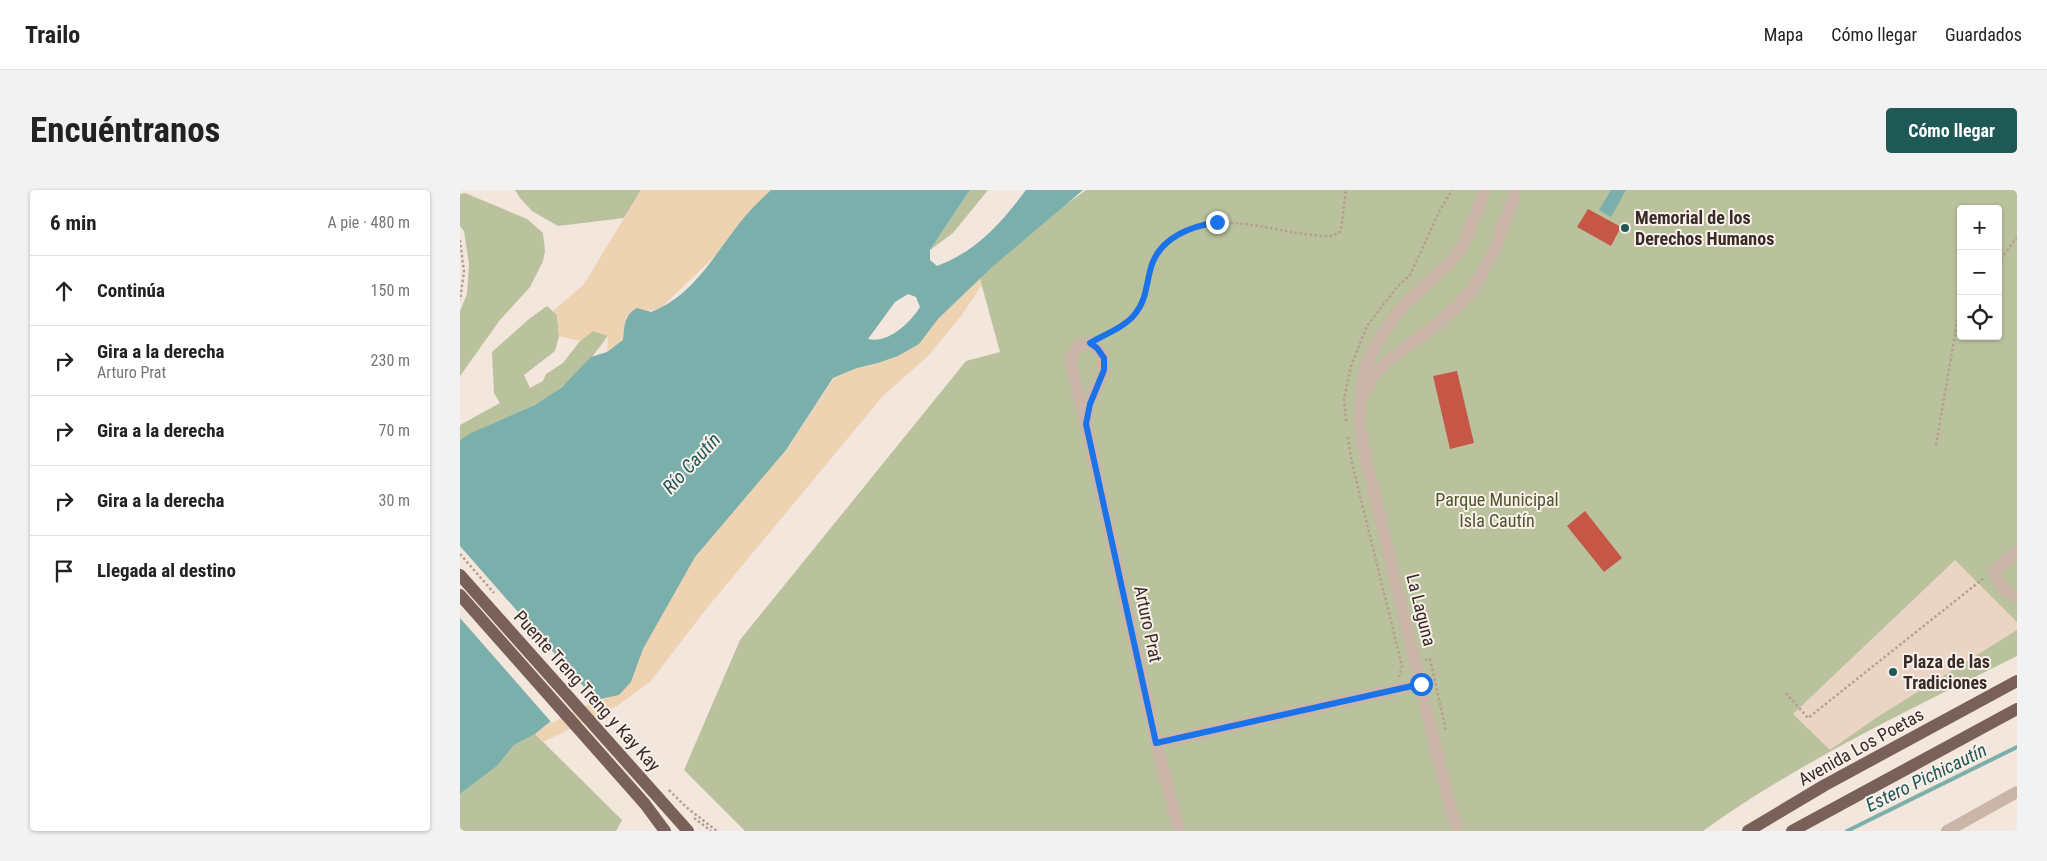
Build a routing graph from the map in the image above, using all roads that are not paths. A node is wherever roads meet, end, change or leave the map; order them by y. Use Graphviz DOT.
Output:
graph roads {
  1 [pos="1485,190"];
  2 [pos="1516,190"];
  3 [pos="1362,395"];
  4 [pos="1086,424"];
  5 [pos="2017,552"];
  6 [pos="460,575"];
  7 [pos="460,595"];
  8 [pos="2017,596"];
  9 [pos="2017,681"];
  10 [pos="1421,684"];
  11 [pos="2017,709"];
  12 [pos="1156,743"];
  13 [pos="2017,792"];
  14 [pos="665,831"];
  15 [pos="688,831"];
  16 [pos="1178,831"];
  17 [pos="1459,831"];
  18 [pos="1748,831"];
  19 [pos="1792,831"];
  20 [pos="1947,831"];
  1 -- 3 [label="street, La Laguna"];
  2 -- 3 [label="street, La Laguna"];
  3 -- 10 [label="street, La Laguna"];
  4 -- 4 [label="street, Arturo Prat"];
  4 -- 12 [label="street, Arturo Prat"];
  5 -- 8 [label="street"];
  6 -- 15 [label="main road, Puente Treng Treng y Kay Kay"];
  7 -- 14 [label="main road, Puente Treng Treng y Kay Kay"];
  9 -- 18 [label="main road, Avenida Los Poetas"];
  10 -- 12 [label="street"];
  10 -- 17 [label="street, La Laguna"];
  11 -- 19 [label="main road"];
  12 -- 16 [label="street, Arturo Prat"];
  13 -- 20 [label="street"];
}
